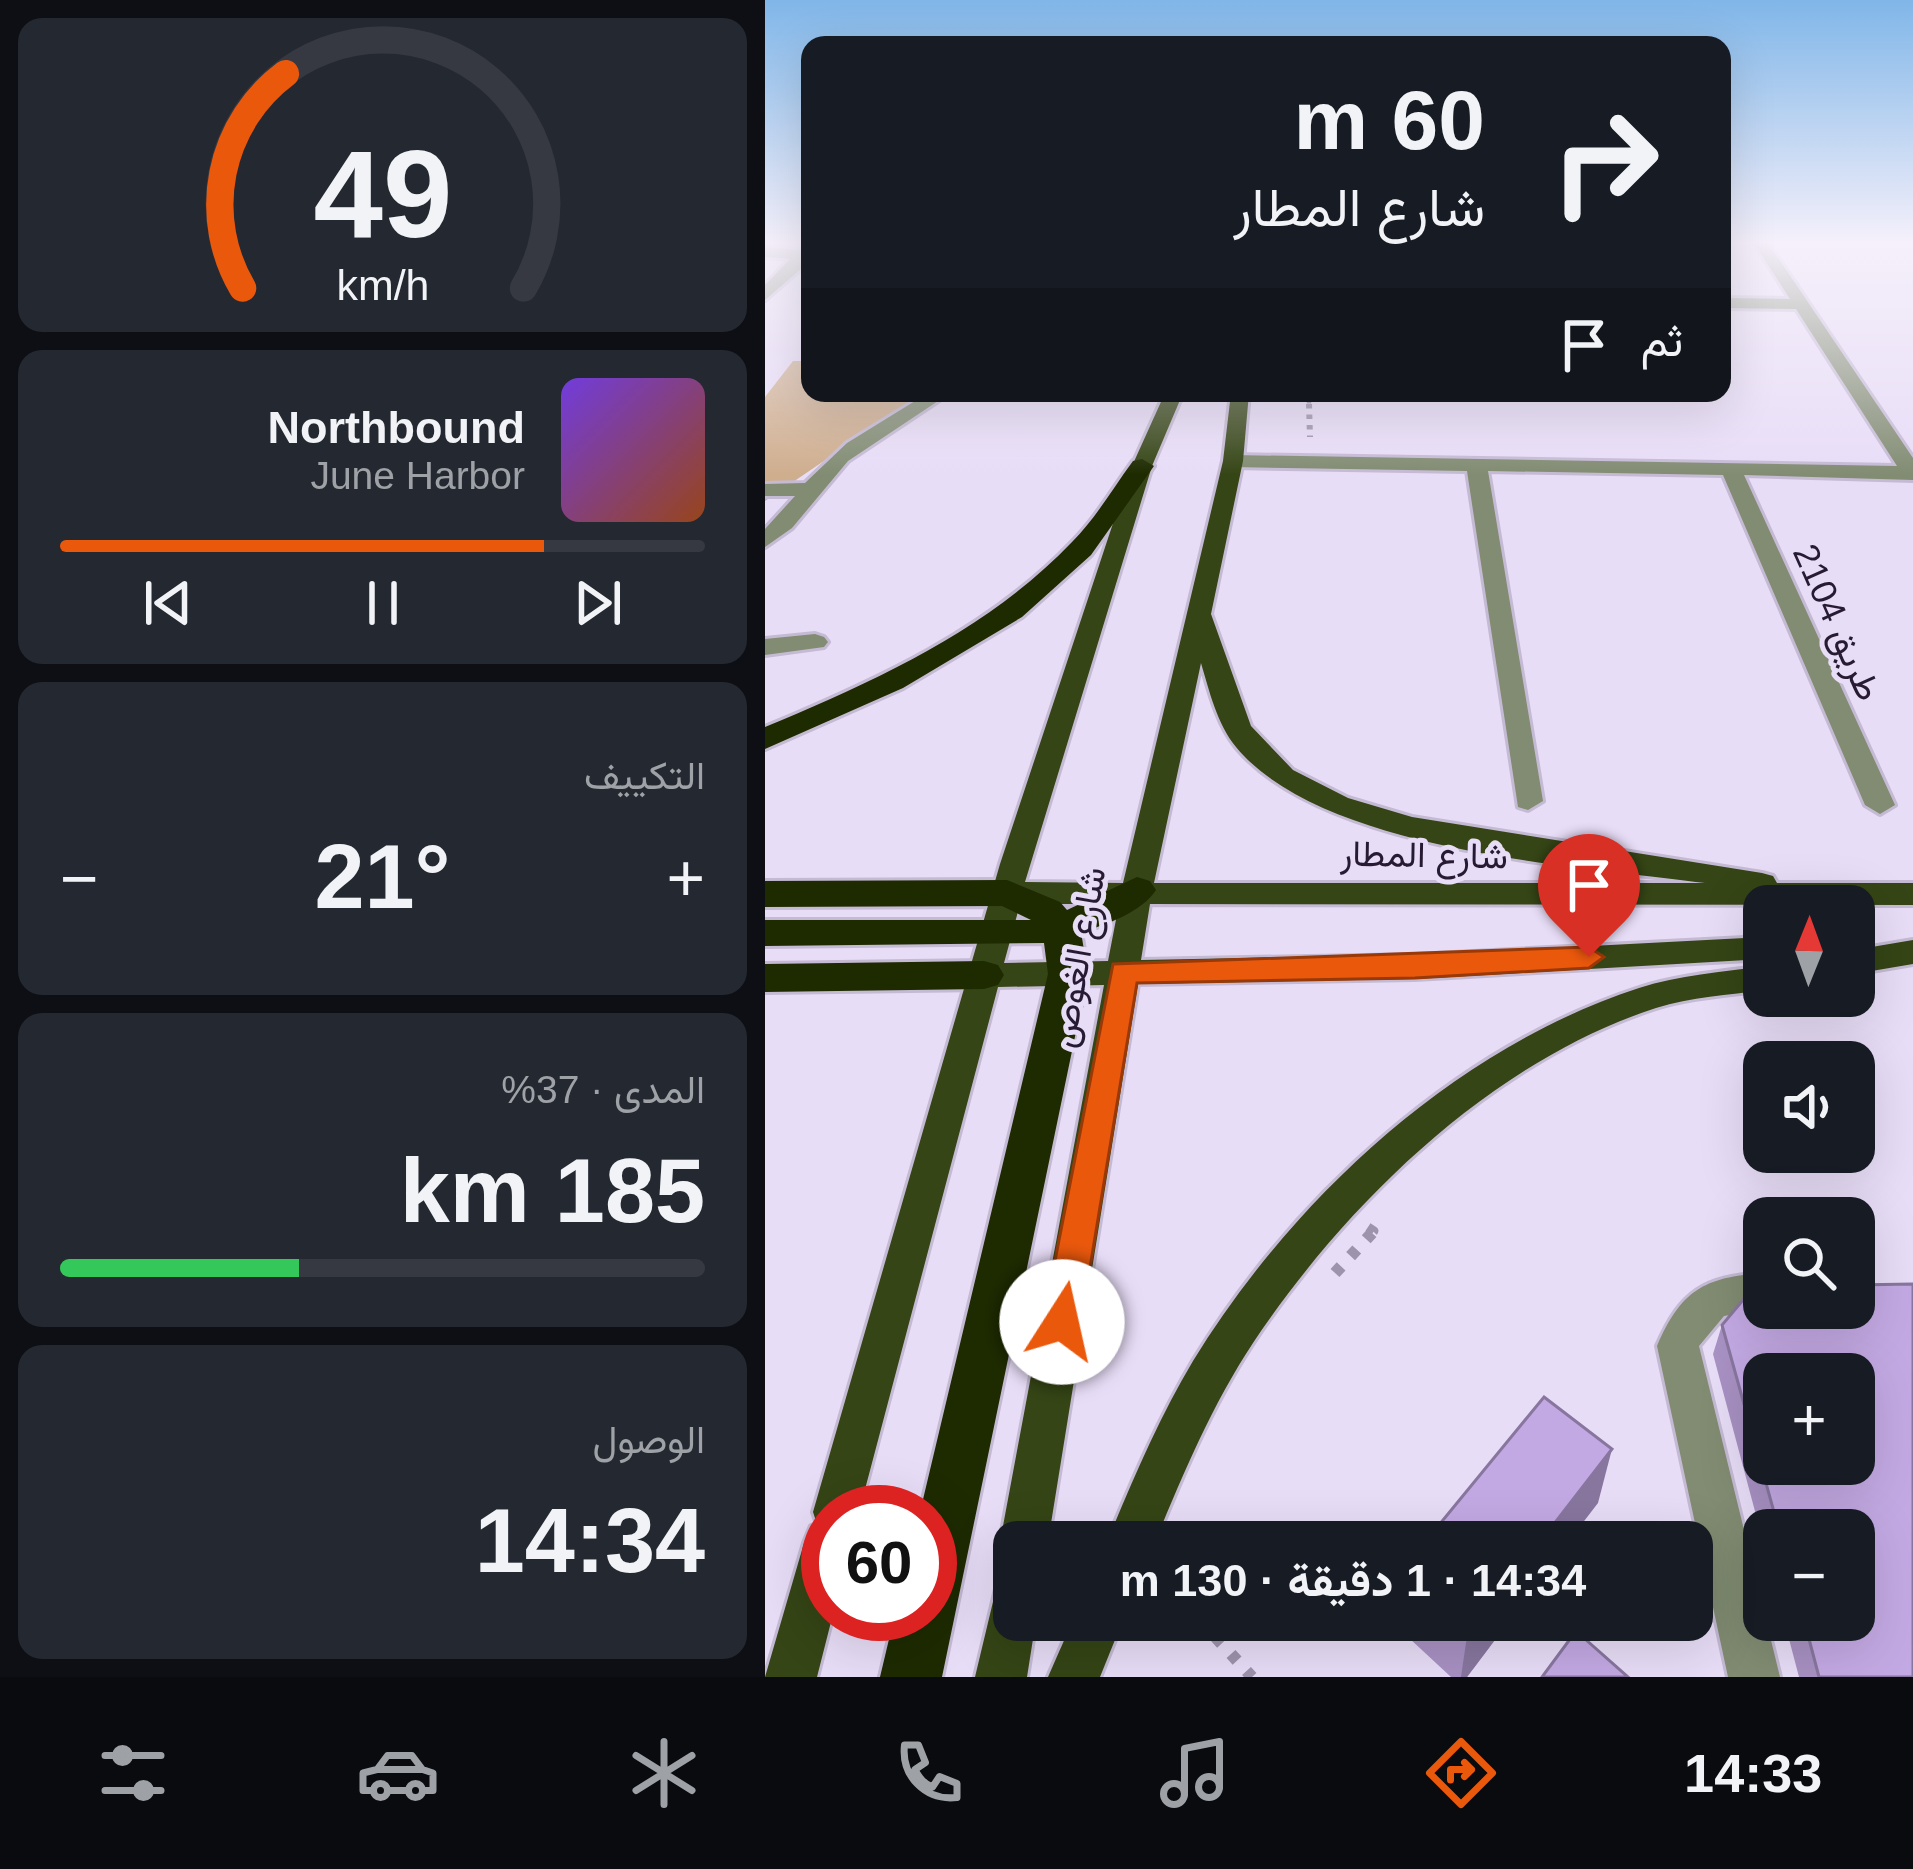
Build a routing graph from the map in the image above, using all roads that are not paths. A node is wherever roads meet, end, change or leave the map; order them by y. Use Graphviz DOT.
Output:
graph roads {
  1 [pos="1812,318"];
  2 [pos="927,402"];
  3 [pos="1170,402"];
  4 [pos="1239,402"];
  5 [pos="1233,460"];
  6 [pos="1142,466"];
  7 [pos="1477,467"];
  8 [pos="1731,469"];
  9 [pos="1913,473"];
  10 [pos="765,490"];
  11 [pos="812,490"];
  12 [pos="765,540"];
  13 [pos="1197,609"];
  14 [pos="815,642"];
  15 [pos="765,647"];
  16 [pos="765,739"];
  17 [pos="1528,801"];
  18 [pos="1880,805"];
  19 [pos="1769,885"];
  20 [pos="1137,890"];
  21 [pos="1007,893"];
  22 [pos="1913,893"];
  23 [pos="765,894"];
  24 [pos="1875,895"];
  25 [pos="1743,896"];
  26 [pos="765,933"];
  27 [pos="996,933"];
  28 [pos="1913,940"];
  29 [pos="1875,942"];
  30 [pos="1743,949"];
  31 [pos="1064,950"];
  32 [pos="1913,952"];
  33 [pos="1875,958"];
  34 [pos="1123,972"];
  35 [pos="984,975"];
  36 [pos="765,979"];
  37 [pos="1743,982"];
  38 [pos="1743,1293"];
  39 [pos="843,1485"];
  40 [pos="952,1485"];
  41 [pos="1028,1521"];
  42 [pos="1141,1521"];
  43 [pos="801,1641"];
  44 [pos="919,1641"];
  45 [pos="1007,1641"];
  46 [pos="1089,1641"];
  47 [pos="791,1677"];
  48 [pos="911,1677"];
  49 [pos="1001,1677"];
  50 [pos="1074,1677"];
  51 [pos="1754,1677"];
  1 -- 9 [label="street"];
  2 -- 11 [label="street"];
  3 -- 6 [label="main road, شارع الغوص"];
  4 -- 5 [label="main road, شارع الغوص"];
  5 -- 7 [label="street"];
  5 -- 13 [label="main road, شارع الغوص"];
  6 -- 16 [label="highway"];
  6 -- 21 [label="main road, شارع الغوص"];
  7 -- 8 [label="street"];
  7 -- 17 [label="street"];
  8 -- 9 [label="street"];
  8 -- 18 [label="street, طريق 2104"];
  10 -- 11 [label="street"];
  11 -- 12 [label="street"];
  13 -- 19 [label="main road"];
  13 -- 20 [label="main road, شارع الغوص"];
  14 -- 15 [label="street"];
  20 -- 21 [label="main road, شارع المطار"];
  20 -- 25 [label="main road, شارع المطار"];
  20 -- 31 [label="highway"];
  20 -- 34 [label="main road, شارع الغوص"];
  21 -- 23 [label="highway"];
  21 -- 27 [label="main road, شارع الغوص"];
  21 -- 31 [label="highway"];
  22 -- 24 [label="main road, شارع المطار"];
  26 -- 27 [label="highway"];
  27 -- 31 [label="highway"];
  27 -- 35 [label="main road, شارع الغوص"];
  28 -- 29 [label="main road"];
  30 -- 34 [label="main road"];
  31 -- 34 [label="main road"];
  31 -- 35 [label="main road"];
  31 -- 40 [label="highway"];
  32 -- 33 [label="main road"];
  34 -- 41 [label="main road, شارع الغوص"];
  35 -- 36 [label="highway"];
  35 -- 39 [label="main road, شارع الغوص"];
  37 -- 42 [label="main road"];
  38 -- 51 [label="street"];
  43 -- 47 [label="main road"];
  44 -- 48 [label="highway"];
  45 -- 49 [label="main road"];
  46 -- 50 [label="main road"];
}
